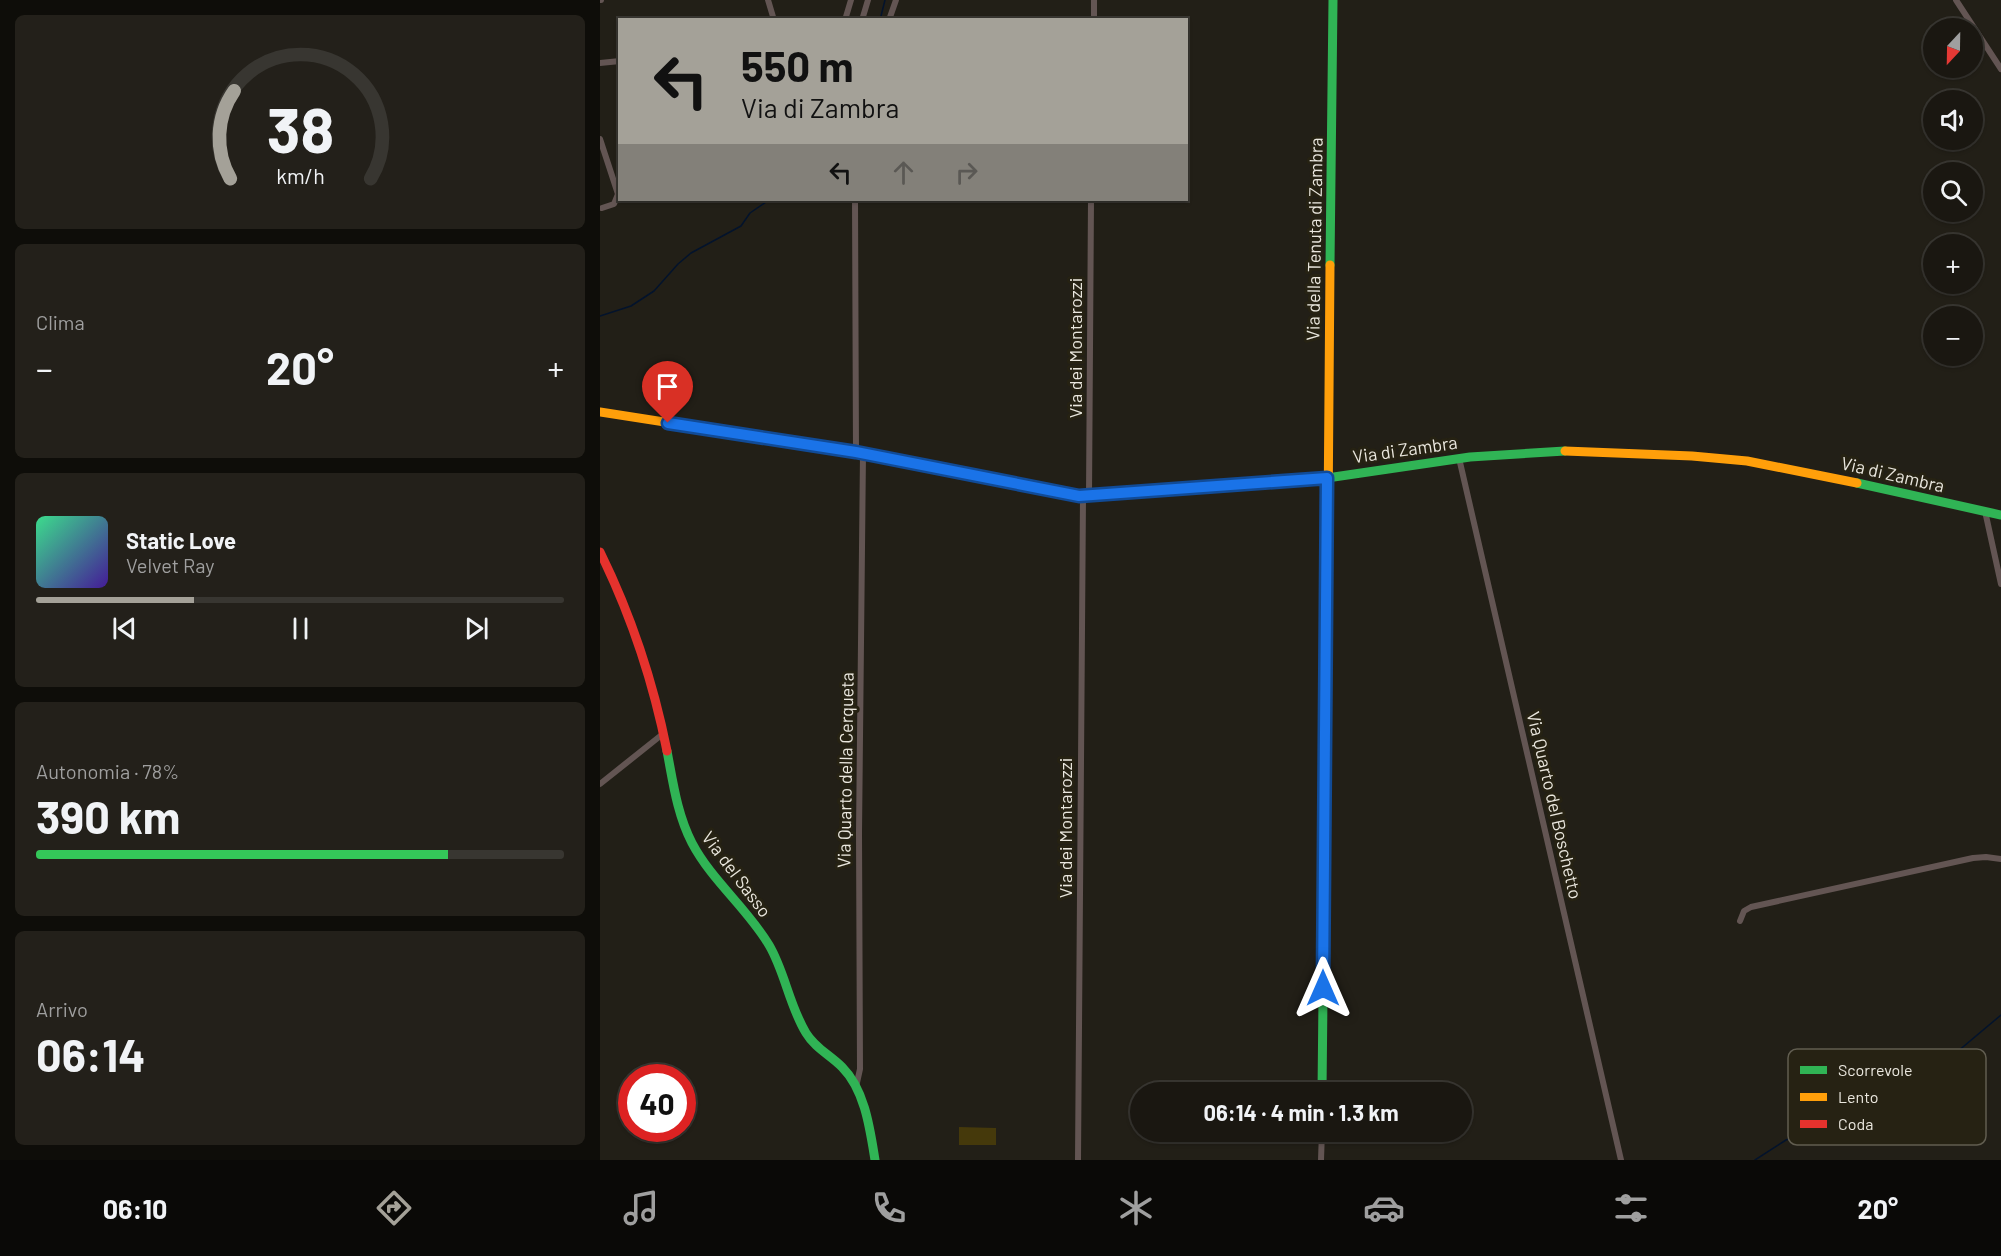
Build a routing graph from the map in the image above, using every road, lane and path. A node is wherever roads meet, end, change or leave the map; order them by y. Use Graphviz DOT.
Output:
graph roads {
  1 [pos="768,0"];
  2 [pos="851,0"];
  3 [pos="868,0"];
  4 [pos="896,0"];
  5 [pos="1094,0"];
  6 [pos="1333,0"];
  7 [pos="1956,0"];
  8 [pos="773,18"];
  9 [pos="846,18"];
  10 [pos="863,18"];
  11 [pos="890,18"];
  12 [pos="1094,18"];
  13 [pos="618,61"];
  14 [pos="600,63"];
  15 [pos="2001,69"];
  16 [pos="600,139"];
  17 [pos="855,201"];
  18 [pos="1091,201"];
  19 [pos="602,208"];
  20 [pos="600,412"];
  21 [pos="860,452"];
  22 [pos="1459,458"];
  23 [pos="1327,478"];
  24 [pos="1086,497"];
  25 [pos="1985,511"];
  26 [pos="2001,515"];
  27 [pos="600,552"];
  28 [pos="2001,584"];
  29 [pos="664,734"];
  30 [pos="600,784"];
  31 [pos="2001,860"];
  32 [pos="1740,921"];
  33 [pos="1322,1082"];
  34 [pos="856,1087"];
  35 [pos="1322,1142"];
  36 [pos="875,1160"];
  37 [pos="1078,1160"];
  38 [pos="1321,1160"];
  39 [pos="1621,1160"];
  1 -- 8 [label="street"];
  2 -- 9 [label="street"];
  3 -- 10 [label="street"];
  4 -- 11 [label="street"];
  5 -- 12 [label="street"];
  6 -- 23 [label="street, Via della Tenuta di Zambra"];
  7 -- 15 [label="street"];
  13 -- 14 [label="street"];
  16 -- 19 [label="street"];
  17 -- 21 [label="street, Via Quarto della Cerqueta"];
  18 -- 24 [label="street, Via dei Montarozzi"];
  20 -- 21 [label="street, Via di Zambra"];
  21 -- 24 [label="street, Via di Zambra"];
  21 -- 34 [label="street, Via Quarto della Cerqueta"];
  22 -- 23 [label="street, Via di Zambra"];
  22 -- 25 [label="street, Via di Zambra"];
  22 -- 39 [label="street, Via Quarto del Boschetto"];
  23 -- 24 [label="street, Via di Zambra"];
  23 -- 33 [label="street, Via della Tenuta di Zambra"];
  24 -- 37 [label="street, Via dei Montarozzi"];
  25 -- 26 [label="street, Via di Zambra"];
  25 -- 28 [label="street"];
  27 -- 29 [label="street, Via del Sasso"];
  29 -- 30 [label="street"];
  29 -- 34 [label="street, Via del Sasso"];
  31 -- 32 [label="street"];
  34 -- 36 [label="street, Via del Sasso"];
  35 -- 38 [label="street"];
}
